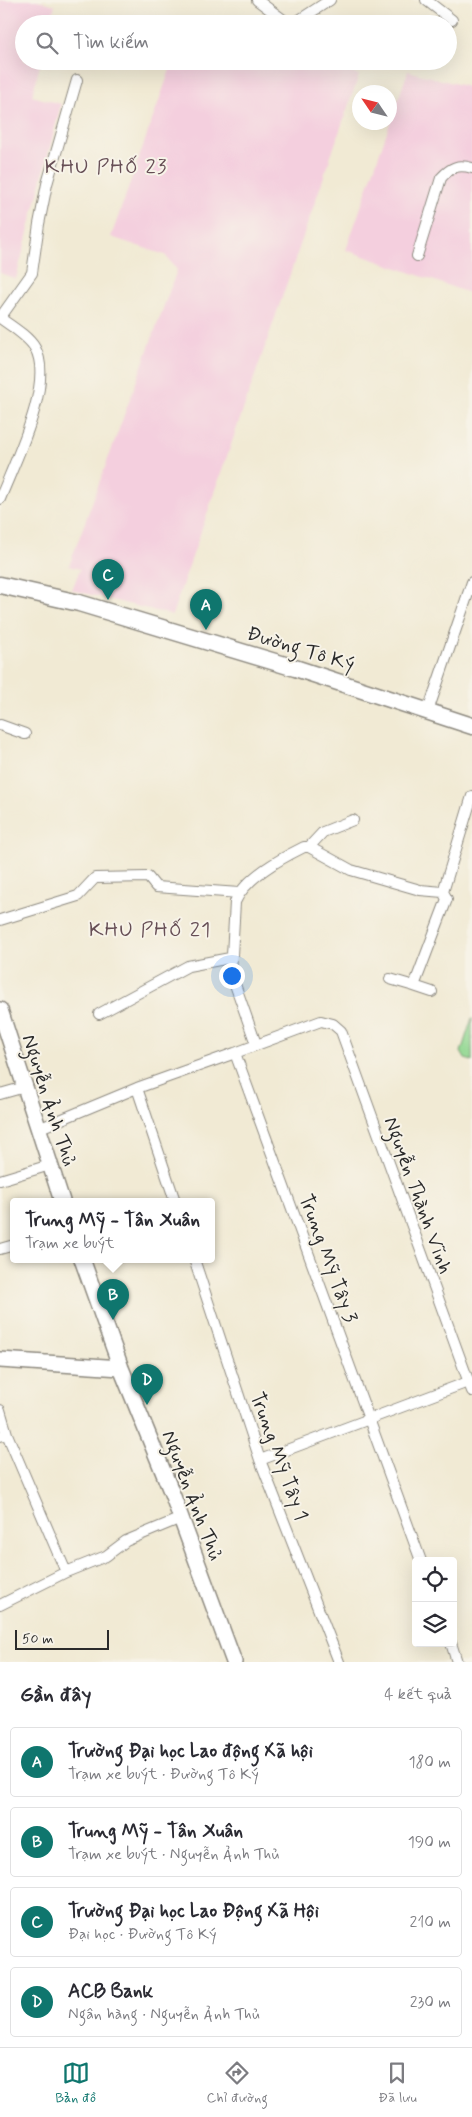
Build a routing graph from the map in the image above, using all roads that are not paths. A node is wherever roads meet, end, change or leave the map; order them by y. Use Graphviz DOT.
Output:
graph roads {
  1 [pos="257,0"];
  2 [pos="330,0"];
  3 [pos="426,0"];
  4 [pos="277,15"];
  5 [pos="308,15"];
  6 [pos="446,15"];
  7 [pos="77,80"];
  8 [pos="472,168"];
  9 [pos="417,256"];
  10 [pos="0,318"];
  11 [pos="0,498"];
  12 [pos="472,582"];
  13 [pos="0,585"];
  14 [pos="470,597"];
  15 [pos="428,711"];
  16 [pos="0,725"];
  17 [pos="472,726"];
  18 [pos="25,734"];
  19 [pos="472,796"];
  20 [pos="353,820"];
  21 [pos="309,847"];
  22 [pos="443,892"];
  23 [pos="239,893"];
  24 [pos="0,920"];
  25 [pos="230,958"];
  26 [pos="390,978"];
  27 [pos="414,986"];
  28 [pos="432,992"];
  29 [pos="1,1014"];
  30 [pos="99,1014"];
  31 [pos="256,1044"];
  32 [pos="235,1053"];
  33 [pos="25,1088"];
  34 [pos="137,1088"];
  35 [pos="0,1094"];
  36 [pos="38,1129"];
  37 [pos="50,1165"];
  38 [pos="0,1180"];
  39 [pos="61,1198"];
  40 [pos="174,1198"];
  41 [pos="83,1263"];
  42 [pos="195,1263"];
  43 [pos="0,1360"];
  44 [pos="120,1368"];
  45 [pos="470,1386"];
  46 [pos="0,1410"];
  47 [pos="370,1420"];
  48 [pos="4,1435"];
  49 [pos="260,1460"];
  50 [pos="181,1518"];
  51 [pos="420,1557"];
  52 [pos="66,1572"];
  53 [pos="0,1605"];
  54 [pos="452,1647"];
  55 [pos="234,1662"];
  56 [pos="339,1662"];
  57 [pos="457,1662"];
  1 -- 4 [label="street"];
  2 -- 5 [label="street"];
  3 -- 6 [label="street"];
  7 -- 10 [label="street"];
  8 -- 9 [label="street"];
  10 -- 11 [label="street"];
  12 -- 14 [label="street"];
  13 -- 15 [label="main road, Đường Tô Ký"];
  14 -- 15 [label="street"];
  15 -- 17 [label="main road, Đường Tô Ký"];
  16 -- 18 [label="street"];
  19 -- 22 [label="street"];
  20 -- 21 [label="street"];
  21 -- 22 [label="street"];
  21 -- 23 [label="street"];
  22 -- 27 [label="street"];
  23 -- 24 [label="street"];
  23 -- 25 [label="street"];
  25 -- 30 [label="street"];
  25 -- 31 [label="street"];
  26 -- 27 [label="street"];
  27 -- 28 [label="street"];
  29 -- 33 [label="main road, Nguyễn Ảnh Thủ"];
  31 -- 32 [label="street"];
  31 -- 45 [label="street, Nguyễn Thành Vĩnh"];
  32 -- 34 [label="street"];
  32 -- 47 [label="street, Trung Mỹ Tây 3"];
  33 -- 35 [label="street"];
  33 -- 36 [label="main road, Nguyễn Ảnh Thủ"];
  34 -- 36 [label="street"];
  34 -- 40 [label="street"];
  36 -- 37 [label="main road, Nguyễn Ảnh Thủ"];
  37 -- 38 [label="street"];
  37 -- 39 [label="main road, Nguyễn Ảnh Thủ"];
  41 -- 44 [label="main road, Nguyễn Ảnh Thủ"];
  42 -- 49 [label="street, Trung Mỹ Tây 1"];
  43 -- 44 [label="main road"];
  44 -- 50 [label="main road, Nguyễn Ảnh Thủ"];
  45 -- 47 [label="street"];
  46 -- 48 [label="street"];
  47 -- 49 [label="street"];
  47 -- 51 [label="street, Trung Mỹ Tây 3"];
  48 -- 52 [label="street"];
  49 -- 56 [label="street, Trung Mỹ Tây 1"];
  50 -- 52 [label="street"];
  50 -- 55 [label="main road, Nguyễn Ảnh Thủ"];
  52 -- 53 [label="street"];
  54 -- 57 [label="street"];
}
